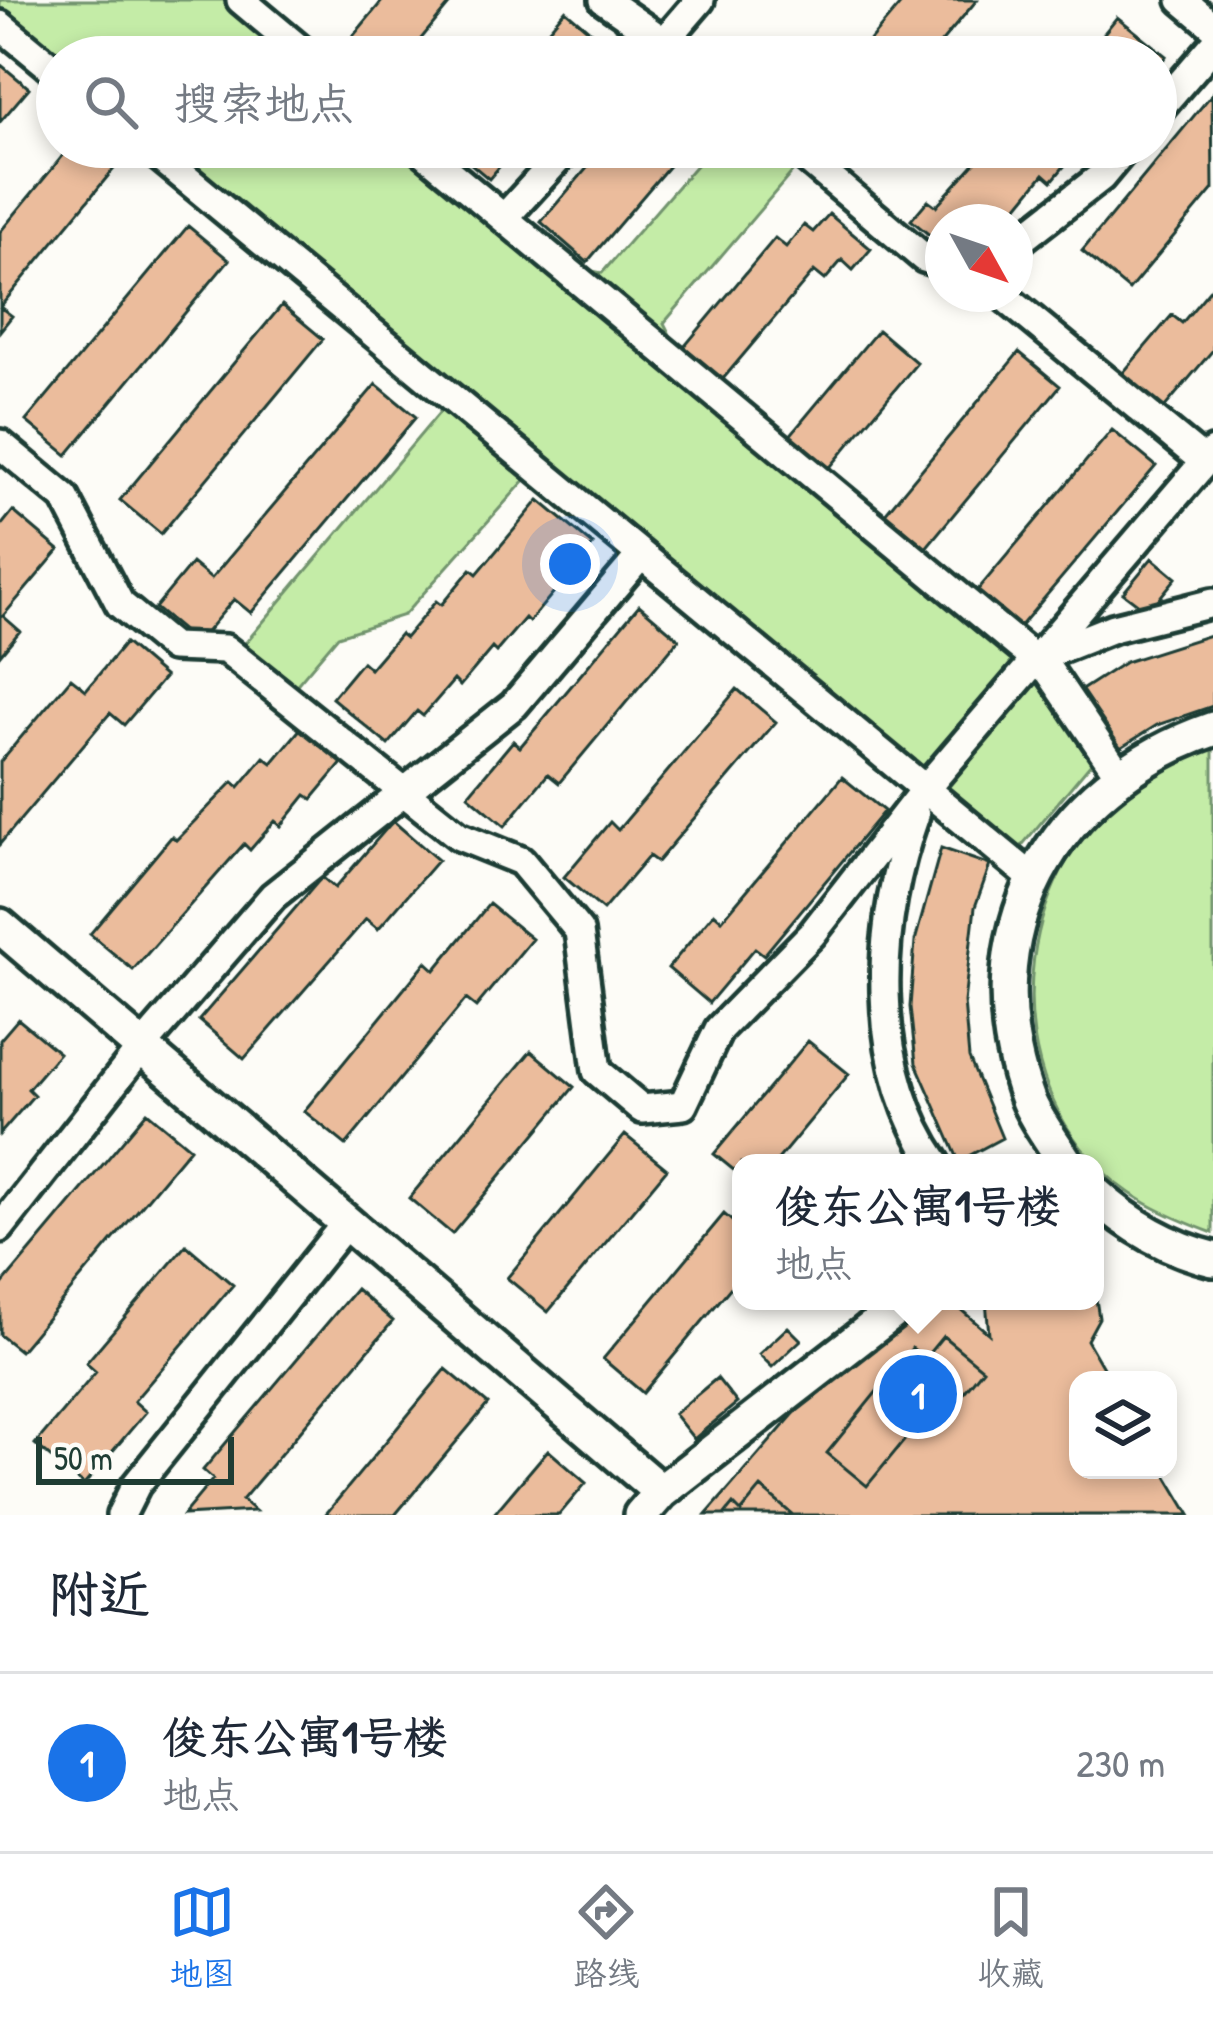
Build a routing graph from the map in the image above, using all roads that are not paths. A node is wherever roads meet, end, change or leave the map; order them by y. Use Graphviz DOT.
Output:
graph roads {
  1 [pos="241,0"];
  2 [pos="604,0"];
  3 [pos="700,0"];
  4 [pos="1182,0"];
  5 [pos="0,25"];
  6 [pos="1213,26"];
  7 [pos="285,36"];
  8 [pos="648,36"];
  9 [pos="678,36"];
  10 [pos="1213,46"];
  11 [pos="36,55"];
  12 [pos="1177,88"];
  13 [pos="173,168"];
  14 [pos="443,168"];
  15 [pos="550,168"];
  16 [pos="818,168"];
  17 [pos="1108,168"];
  18 [pos="504,218"];
  19 [pos="1033,230"];
  20 [pos="925,258"];
  21 [pos="1024,312"];
  22 [pos="0,444"];
  23 [pos="1209,457"];
  24 [pos="641,555"];
  25 [pos="1213,603"];
  26 [pos="1035,659"];
  27 [pos="1213,729"];
  28 [pos="1120,776"];
  29 [pos="925,789"];
  30 [pos="405,792"];
  31 [pos="1035,880"];
  32 [pos="0,926"];
  33 [pos="143,1046"];
  34 [pos="932,1154"];
  35 [pos="1061,1154"];
  36 [pos="1104,1202"];
  37 [pos="347,1222"];
  38 [pos="0,1228"];
  39 [pos="1213,1259"];
  40 [pos="896,1310"];
  41 [pos="651,1504"];
  42 [pos="121,1515"];
  1 -- 7 [label="street"];
  2 -- 8 [label="street"];
  3 -- 9 [label="street"];
  4 -- 6 [label="street"];
  5 -- 11 [label="street"];
  10 -- 12 [label="street"];
  13 -- 24 [label="street"];
  14 -- 18 [label="street"];
  15 -- 18 [label="street"];
  16 -- 20 [label="street"];
  17 -- 19 [label="street"];
  18 -- 26 [label="street"];
  21 -- 23 [label="street"];
  22 -- 30 [label="street"];
  23 -- 26 [label="street"];
  24 -- 29 [label="street"];
  24 -- 30 [label="street"];
  25 -- 26 [label="street"];
  26 -- 28 [label="street"];
  26 -- 29 [label="street"];
  27 -- 28 [label="street"];
  28 -- 31 [label="street"];
  29 -- 30 [label="street"];
  29 -- 31 [label="street"];
  29 -- 34 [label="street"];
  30 -- 33 [label="street"];
  31 -- 35 [label="street"];
  32 -- 33 [label="street"];
  33 -- 37 [label="street"];
  33 -- 38 [label="street"];
  36 -- 39 [label="street"];
  37 -- 41 [label="street"];
  37 -- 42 [label="street"];
  40 -- 41 [label="street"];
}
